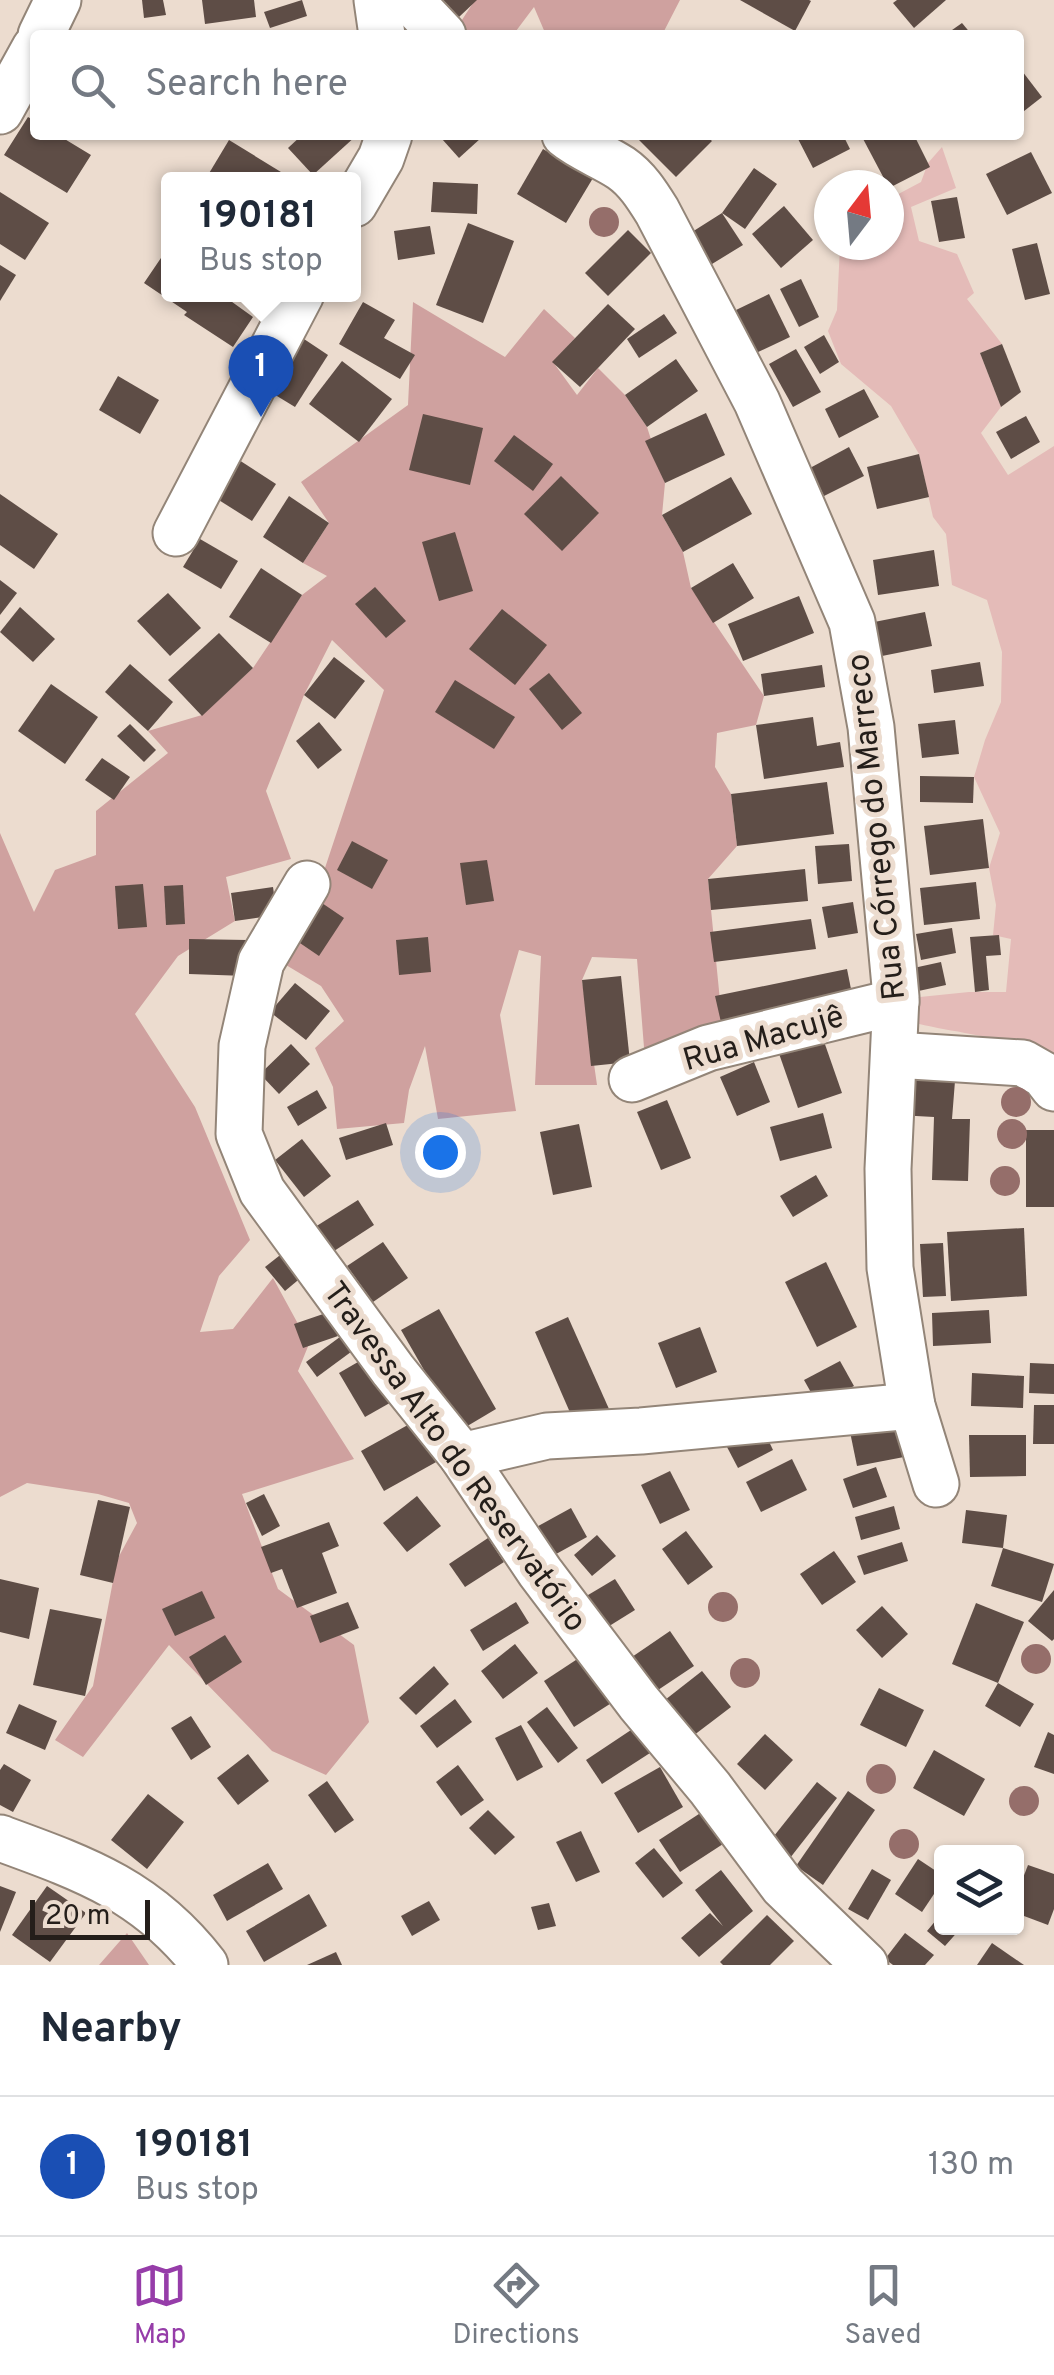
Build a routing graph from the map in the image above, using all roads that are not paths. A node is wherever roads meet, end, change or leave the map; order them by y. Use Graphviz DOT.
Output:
graph roads {
  1 [pos="58,0"];
  2 [pos="377,0"];
  3 [pos="410,0"];
  4 [pos="44,30"];
  5 [pos="381,30"];
  6 [pos="439,30"];
  7 [pos="30,57"];
  8 [pos="0,111"];
  9 [pos="387,140"];
  10 [pos="570,140"];
  11 [pos="361,192"];
  12 [pos="297,302"];
  13 [pos="176,533"];
  14 [pos="307,884"];
  15 [pos="896,1002"];
  16 [pos="895,1054"];
  17 [pos="632,1079"];
  18 [pos="1054,1088"];
  19 [pos="912,1406"];
  20 [pos="462,1456"];
  21 [pos="936,1484"];
  22 [pos="0,1838"];
  23 [pos="205,1965"];
  24 [pos="865,1965"];
  1 -- 4 [label="street"];
  2 -- 5 [label="street"];
  3 -- 6 [label="street"];
  7 -- 8 [label="street"];
  9 -- 11 [label="street"];
  10 -- 15 [label="street, Rua Córrego do Marreco"];
  12 -- 13 [label="street"];
  14 -- 20 [label="street, Travessa Alto do Reservatório"];
  15 -- 16 [label="street, Rua Córrego do Marreco"];
  15 -- 17 [label="street, Rua Macujê"];
  16 -- 18 [label="street"];
  16 -- 19 [label="street, Rua Córrego do Marreco"];
  19 -- 20 [label="street"];
  19 -- 21 [label="street, Rua Córrego do Marreco"];
  20 -- 24 [label="street, Travessa Alto do Reservatório"];
  22 -- 23 [label="street"];
}
